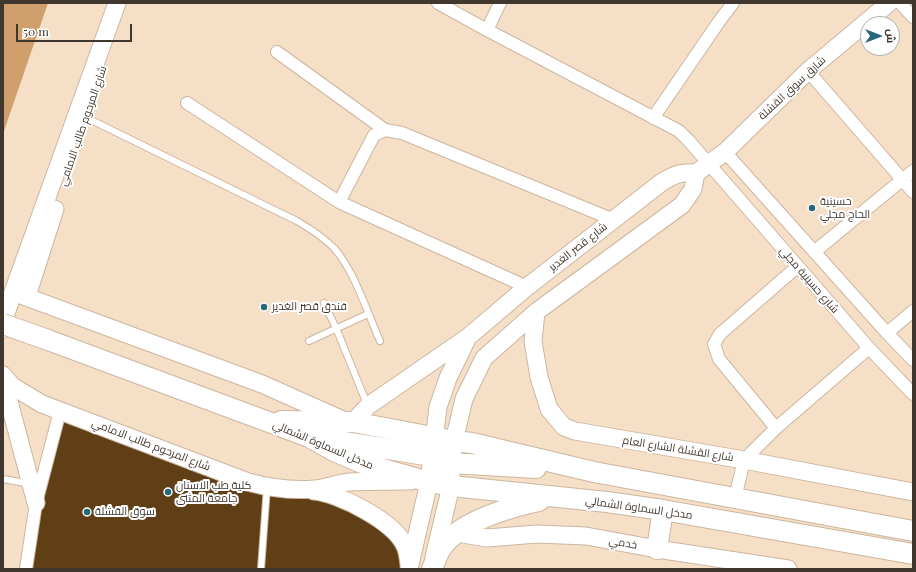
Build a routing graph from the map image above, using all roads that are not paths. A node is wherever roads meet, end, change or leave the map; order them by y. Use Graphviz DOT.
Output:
graph roads {
  1 [pos="118,3"];
  2 [pos="126,3"];
  3 [pos="438,3"];
  4 [pos="500,3"];
  5 [pos="733,3"];
  6 [pos="890,3"];
  7 [pos="900,3"];
  8 [pos="913,17"];
  9 [pos="487,30"];
  10 [pos="277,52"];
  11 [pos="808,71"];
  12 [pos="187,103"];
  13 [pos="85,117"];
  14 [pos="653,118"];
  15 [pos="385,130"];
  16 [pos="725,152"];
  17 [pos="703,168"];
  18 [pos="913,170"];
  19 [pos="902,179"];
  20 [pos="913,192"];
  21 [pos="339,202"];
  22 [pos="614,220"];
  23 [pos="814,252"];
  24 [pos="797,267"];
  25 [pos="527,287"];
  26 [pos="20,294"];
  27 [pos="324,303"];
  28 [pos="536,312"];
  29 [pos="913,312"];
  30 [pos="368,314"];
  31 [pos="3,324"];
  32 [pos="336,328"];
  33 [pos="3,329"];
  34 [pos="887,333"];
  35 [pos="468,337"];
  36 [pos="309,341"];
  37 [pos="380,341"];
  38 [pos="869,348"];
  39 [pos="913,360"];
  40 [pos="3,375"];
  41 [pos="3,379"];
  42 [pos="913,394"];
  43 [pos="368,406"];
  44 [pos="60,411"];
  45 [pos="265,420"];
  46 [pos="350,422"];
  47 [pos="776,428"];
  48 [pos="309,437"];
  49 [pos="454,441"];
  50 [pos="434,447"];
  51 [pos="744,460"];
  52 [pos="451,463"];
  53 [pos="594,472"];
  54 [pos="3,479"];
  55 [pos="429,482"];
  56 [pos="31,484"];
  57 [pos="451,486"];
  58 [pos="267,487"];
  59 [pos="294,490"];
  60 [pos="913,492"];
  61 [pos="735,498"];
  62 [pos="607,502"];
  63 [pos="36,503"];
  64 [pos="663,510"];
  65 [pos="913,531"];
  66 [pos="457,533"];
  67 [pos="656,549"];
  68 [pos="913,554"];
  69 [pos="409,568"];
  70 [pos="26,569"];
  71 [pos="261,569"];
  72 [pos="431,569"];
  73 [pos="788,569"];
  1 -- 26 [label="main road, شارع المرحوم طالب الامامي"];
  2 -- 13 [label="main road, شارع المرحوم طالب الامامي"];
  3 -- 9 [label="street, شارع حسينية مجلي"];
  4 -- 9 [label="street"];
  5 -- 14 [label="street"];
  6 -- 11 [label="main road, شارق سوق القشلة"];
  7 -- 8 [label="street"];
  9 -- 14 [label="street, شارع حسينية مجلي"];
  10 -- 15 [label="street"];
  11 -- 16 [label="main road, شارق سوق القشلة"];
  11 -- 19 [label="street"];
  12 -- 21 [label="street"];
  13 -- 26 [label="main road, شارع المرحوم طالب الامامي"];
  13 -- 30 [label="lane"];
  14 -- 17 [label="street, شارع حسينية مجلي"];
  15 -- 21 [label="street"];
  15 -- 22 [label="street"];
  16 -- 17 [label="main road, شارق سوق القشلة"];
  16 -- 23 [label="street, شارع حسينية مجلي"];
  17 -- 22 [label="main road, شارع قصر الغدير"];
  17 -- 24 [label="street, شارع حسينية مجلي"];
  17 -- 28 [label="main road"];
  18 -- 19 [label="street"];
  19 -- 20 [label="street"];
  19 -- 23 [label="street"];
  21 -- 25 [label="street"];
  22 -- 25 [label="main road, شارع قصر الغدير"];
  23 -- 34 [label="street, شارع حسينية مجلي"];
  24 -- 38 [label="street, شارع حسينية مجلي"];
  24 -- 47 [label="street"];
  25 -- 35 [label="main road, شارع قصر الغدير"];
  26 -- 33 [label="main road, شارع المرحوم طالب الامامي"];
  26 -- 46 [label="main road"];
  27 -- 32 [label="lane"];
  28 -- 49 [label="main road"];
  28 -- 51 [label="main road, شارع القشلة الشارع العام"];
  29 -- 34 [label="street"];
  30 -- 32 [label="lane"];
  30 -- 37 [label="lane"];
  31 -- 45 [label="highway, bridge"];
  32 -- 36 [label="lane"];
  32 -- 43 [label="lane"];
  34 -- 39 [label="street, شارع حسينية مجلي"];
  35 -- 43 [label="main road, شارع قصر الغدير"];
  35 -- 50 [label="main road"];
  38 -- 42 [label="street, شارع حسينية مجلي"];
  38 -- 47 [label="street"];
  40 -- 44 [label="main road, شارع المرحوم طالب الامامي"];
  41 -- 56 [label="main road"];
  43 -- 46 [label="main road, شارع قصر الغدير"];
  44 -- 58 [label="main road, شارع المرحوم طالب الامامي"];
  44 -- 63 [label="street"];
  45 -- 46 [label="highway, مدخل السماوة الشمالي"];
  45 -- 48 [label="highway, مدخل السماوة الشمالي"];
  46 -- 50 [label="highway, مدخل السماوة الشمالي"];
  47 -- 51 [label="street"];
  48 -- 50 [label="highway"];
  48 -- 55 [label="highway, مدخل السماوة الشمالي"];
  49 -- 50 [label="highway"];
  49 -- 52 [label="main road"];
  49 -- 53 [label="highway"];
  50 -- 55 [label="main road"];
  51 -- 60 [label="main road, شارع القشلة الشارع العام"];
  51 -- 61 [label="street"];
  52 -- 53 [label="highway"];
  52 -- 55 [label="highway"];
  52 -- 57 [label="main road"];
  53 -- 61 [label="highway"];
  54 -- 56 [label="lane"];
  55 -- 57 [label="highway, مدخل السماوة الشمالي"];
  55 -- 59 [label="main road, شارع المرحوم طالب الامامي"];
  55 -- 69 [label="main road"];
  56 -- 63 [label="main road"];
  57 -- 62 [label="highway, مدخل السماوة الشمالي"];
  57 -- 72 [label="main road"];
  58 -- 59 [label="main road, شارع المرحوم طالب الامامي"];
  58 -- 71 [label="lane"];
  59 -- 69 [label="main road"];
  61 -- 65 [label="highway"];
  62 -- 64 [label="highway, مدخل السماوة الشمالي"];
  62 -- 66 [label="highway"];
  63 -- 70 [label="street"];
  64 -- 67 [label="highway"];
  64 -- 68 [label="highway, مدخل السماوة الشمالي"];
  66 -- 67 [label="main road, خدمي"];
  66 -- 72 [label="highway"];
  67 -- 73 [label="main road, خدمي"];
}
